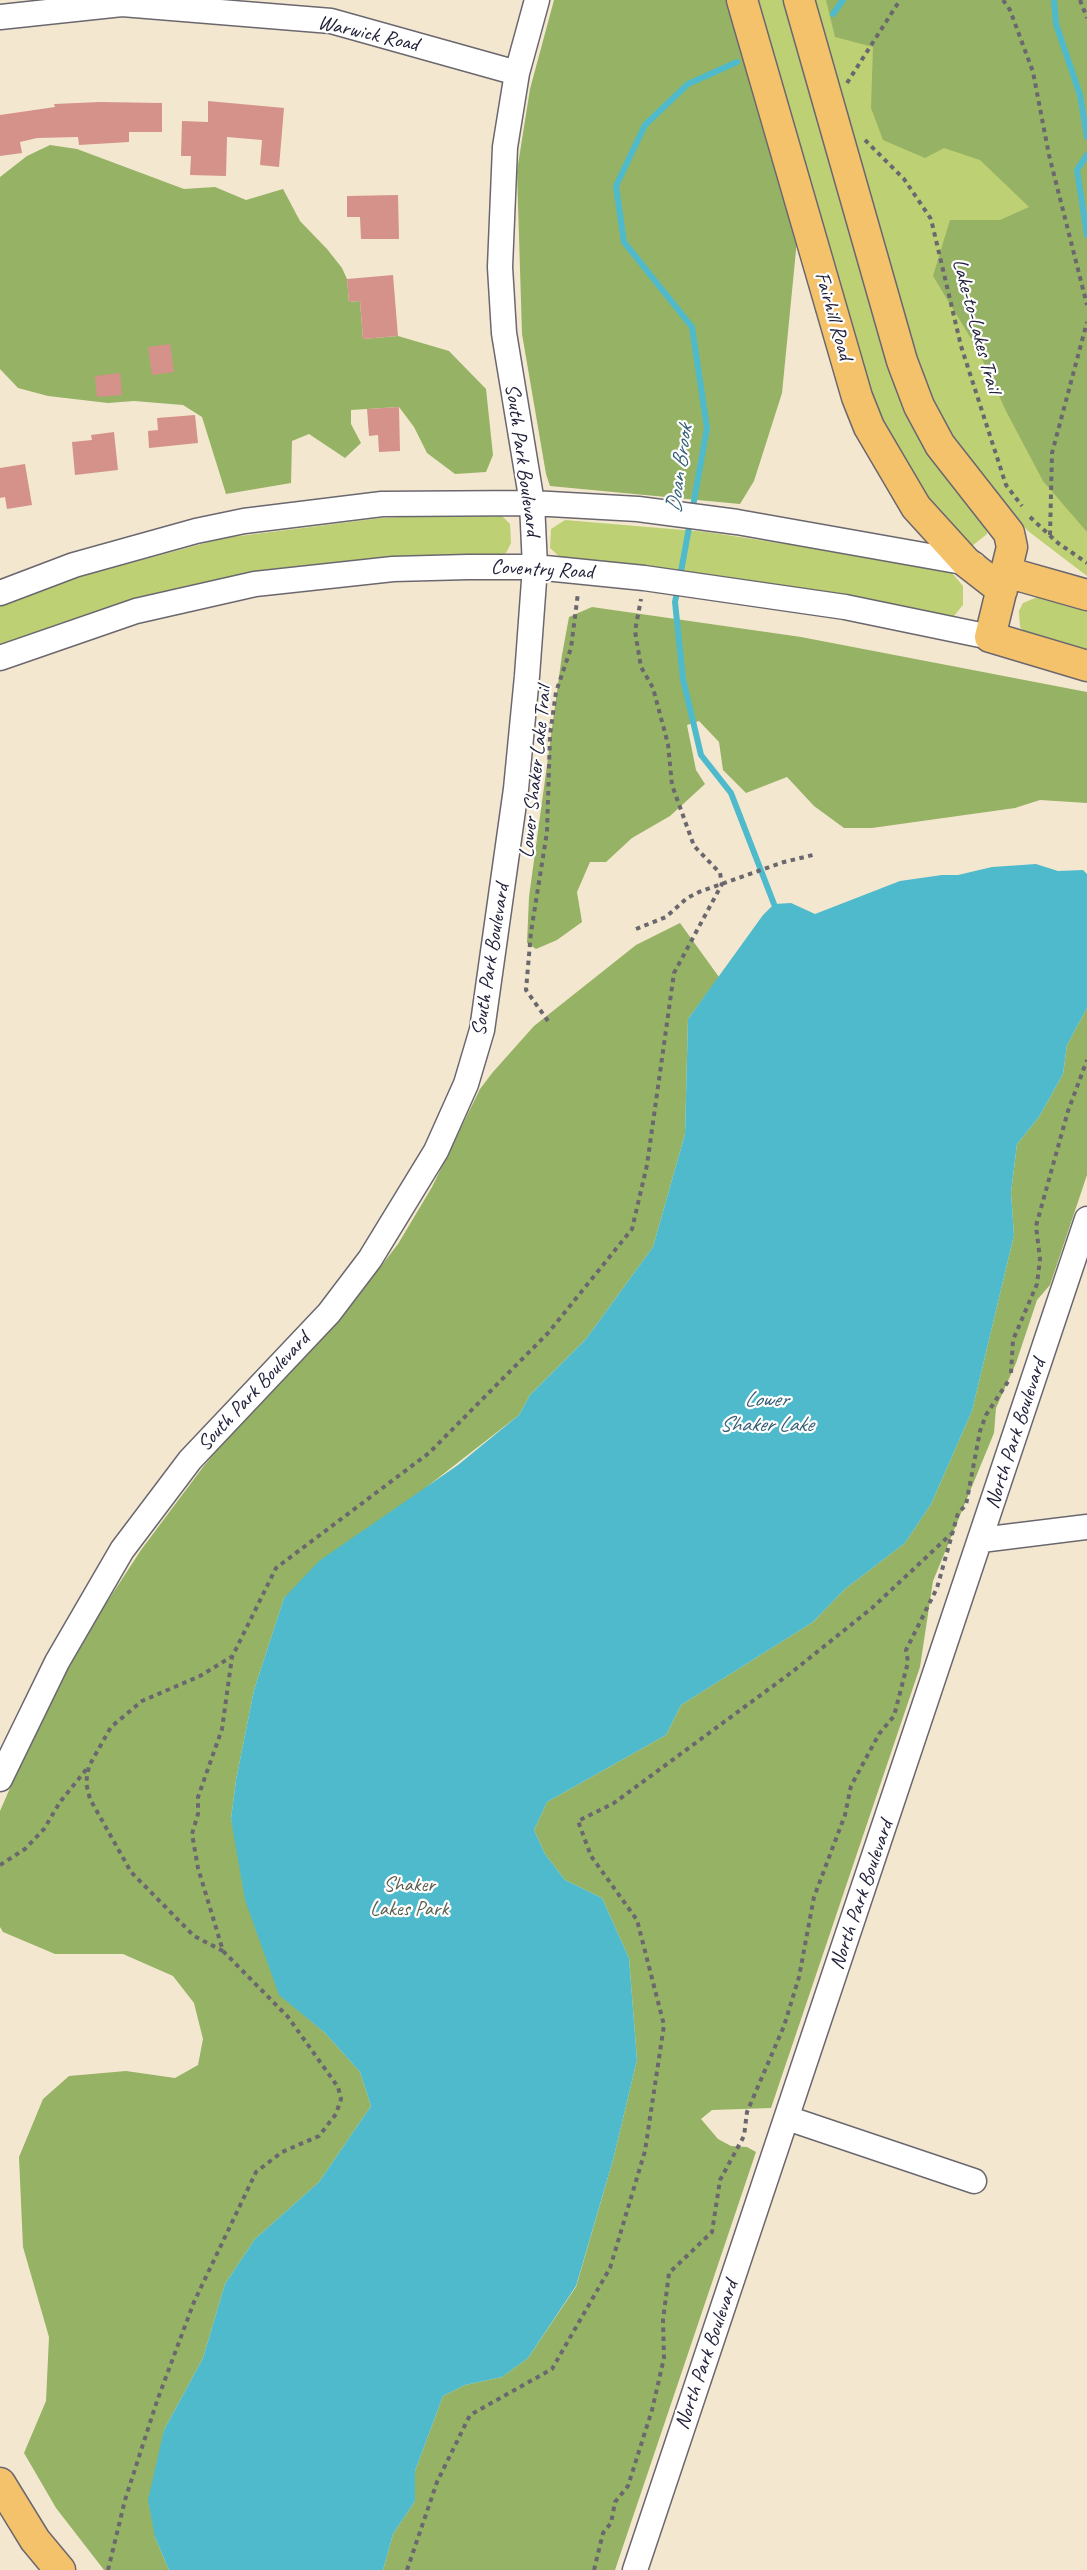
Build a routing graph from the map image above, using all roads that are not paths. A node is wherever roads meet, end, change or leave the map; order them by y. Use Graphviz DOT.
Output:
graph roads {
  1 [pos="537,0"];
  2 [pos="742,0"];
  3 [pos="799,0"];
  4 [pos="0,17"];
  5 [pos="517,72"];
  6 [pos="532,503"];
  7 [pos="966,562"];
  8 [pos="535,567"];
  9 [pos="1004,581"];
  10 [pos="0,592"];
  11 [pos="1087,595"];
  12 [pos="990,637"];
  13 [pos="0,658"];
  14 [pos="1087,666"];
  15 [pos="1087,1219"];
  16 [pos="1087,1527"];
  17 [pos="981,1540"];
  18 [pos="0,1779"];
  19 [pos="787,2118"];
  20 [pos="974,2181"];
  21 [pos="0,2483"];
  22 [pos="60,2570"];
  23 [pos="635,2570"];
  1 -- 5 [label="street, South Park Boulevard"];
  2 -- 7 [label="main road, Fairhill Road"];
  3 -- 9 [label="main road"];
  4 -- 5 [label="street, Warwick Road"];
  5 -- 6 [label="street, South Park Boulevard"];
  6 -- 7 [label="street"];
  6 -- 8 [label="street, South Park Boulevard"];
  6 -- 10 [label="street"];
  7 -- 9 [label="main road, Fairhill Road"];
  8 -- 12 [label="street, Coventry Road"];
  8 -- 13 [label="street, Coventry Road"];
  8 -- 18 [label="street, South Park Boulevard"];
  9 -- 11 [label="main road"];
  9 -- 12 [label="main road"];
  12 -- 14 [label="main road, Coventry Road"];
  15 -- 17 [label="street, North Park Boulevard"];
  16 -- 17 [label="street"];
  17 -- 19 [label="street, North Park Boulevard"];
  19 -- 20 [label="street"];
  19 -- 23 [label="street, North Park Boulevard"];
  21 -- 22 [label="main road"];
}
